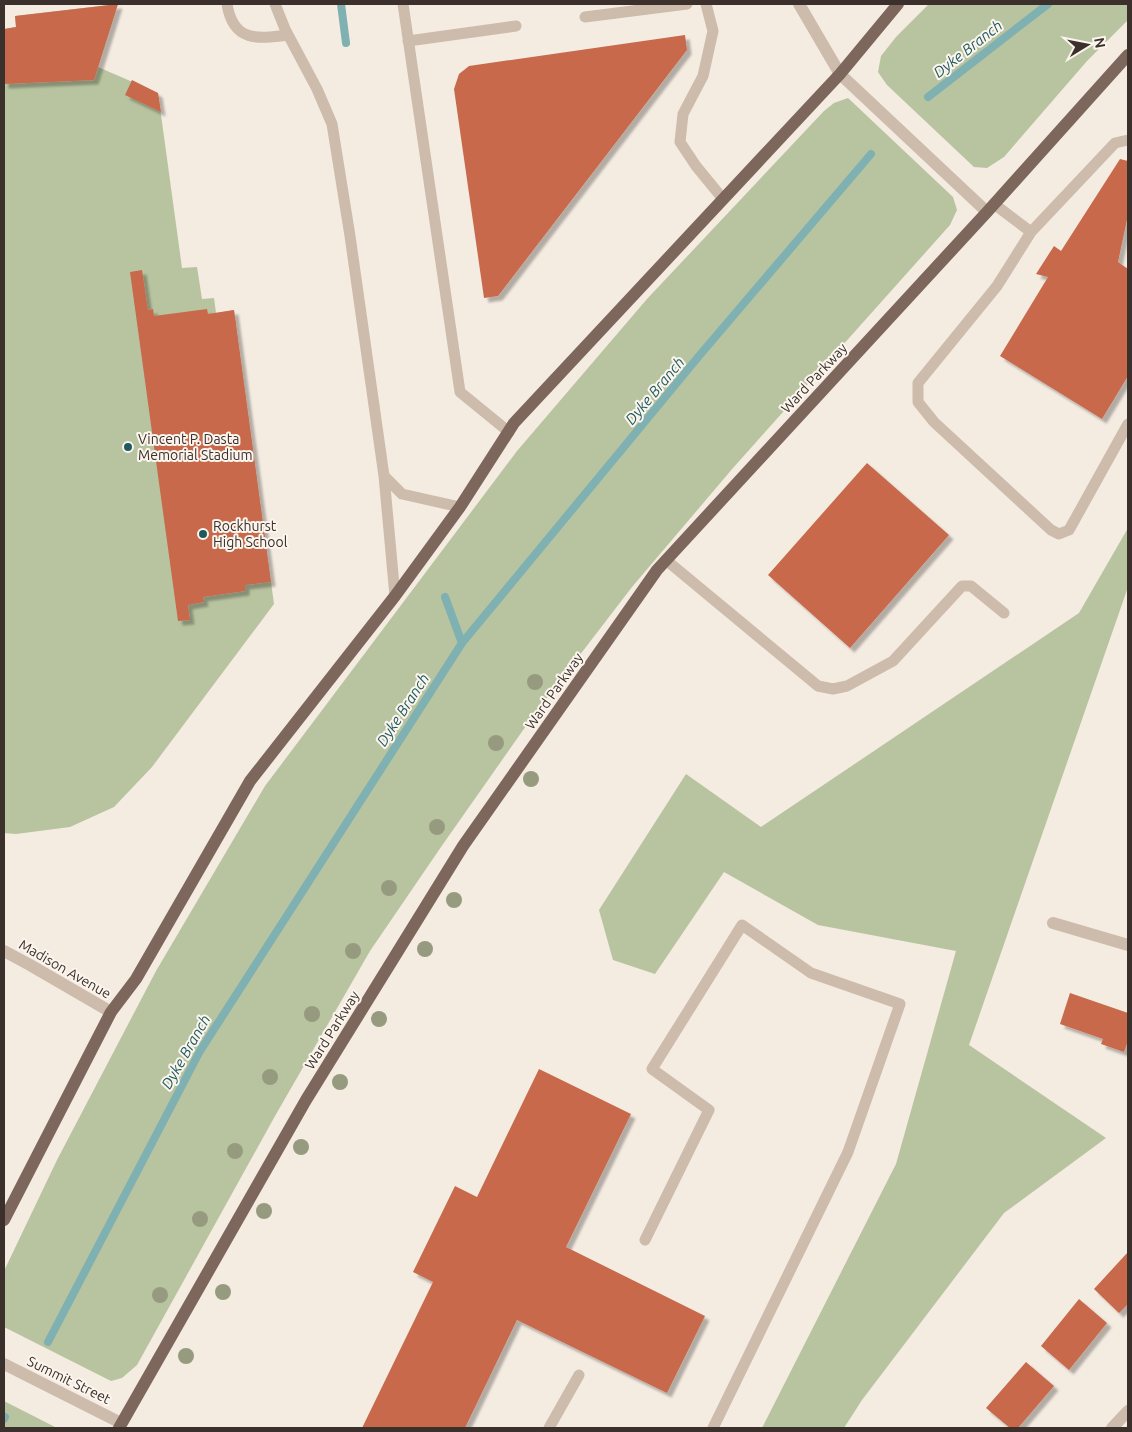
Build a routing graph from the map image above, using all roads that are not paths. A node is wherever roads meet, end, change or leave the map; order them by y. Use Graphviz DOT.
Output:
graph roads {
  1 [pos="227,4"];
  2 [pos="275,4"];
  3 [pos="402,4"];
  4 [pos="687,4"];
  5 [pos="706,4"];
  6 [pos="799,4"];
  7 [pos="898,4"];
  8 [pos="585,17"];
  9 [pos="516,26"];
  10 [pos="288,35"];
  11 [pos="408,41"];
  12 [pos="1128,55"];
  13 [pos="840,74"];
  14 [pos="1128,140"];
  15 [pos="723,199"];
  16 [pos="991,208"];
  17 [pos="1031,232"];
  18 [pos="1128,424"];
  19 [pos="509,432"];
  20 [pos="384,476"];
  21 [pos="460,507"];
  22 [pos="666,560"];
  23 [pos="395,596"];
  24 [pos="1004,613"];
  25 [pos="1054,923"];
  26 [pos="1128,945"];
  27 [pos="4,951"];
  28 [pos="112,1012"];
  29 [pos="4,1220"];
  30 [pos="645,1240"];
  31 [pos="4,1364"];
  32 [pos="579,1375"];
  33 [pos="1128,1411"];
  34 [pos="124,1426"];
  35 [pos="549,1428"];
  36 [pos="712,1428"];
  37 [pos="1112,1428"];
  1 -- 10 [label="lane"];
  2 -- 10 [label="lane"];
  3 -- 11 [label="lane"];
  4 -- 8 [label="lane"];
  5 -- 15 [label="lane"];
  6 -- 13 [label="street"];
  7 -- 13 [label="main road"];
  9 -- 11 [label="lane"];
  10 -- 20 [label="lane"];
  11 -- 19 [label="lane"];
  12 -- 16 [label="main road, Ward Parkway"];
  13 -- 15 [label="main road"];
  13 -- 16 [label="street"];
  14 -- 17 [label="lane"];
  15 -- 19 [label="main road"];
  16 -- 17 [label="lane"];
  16 -- 22 [label="main road, Ward Parkway"];
  17 -- 18 [label="lane"];
  19 -- 21 [label="main road"];
  20 -- 21 [label="lane"];
  20 -- 23 [label="lane"];
  21 -- 23 [label="main road"];
  22 -- 24 [label="lane"];
  22 -- 34 [label="main road, Ward Parkway"];
  23 -- 28 [label="main road"];
  25 -- 26 [label="street"];
  27 -- 28 [label="street, Madison Avenue"];
  28 -- 29 [label="main road"];
  30 -- 36 [label="lane"];
  31 -- 34 [label="street, Summit Street"];
  32 -- 35 [label="lane"];
  33 -- 37 [label="street"];
}
